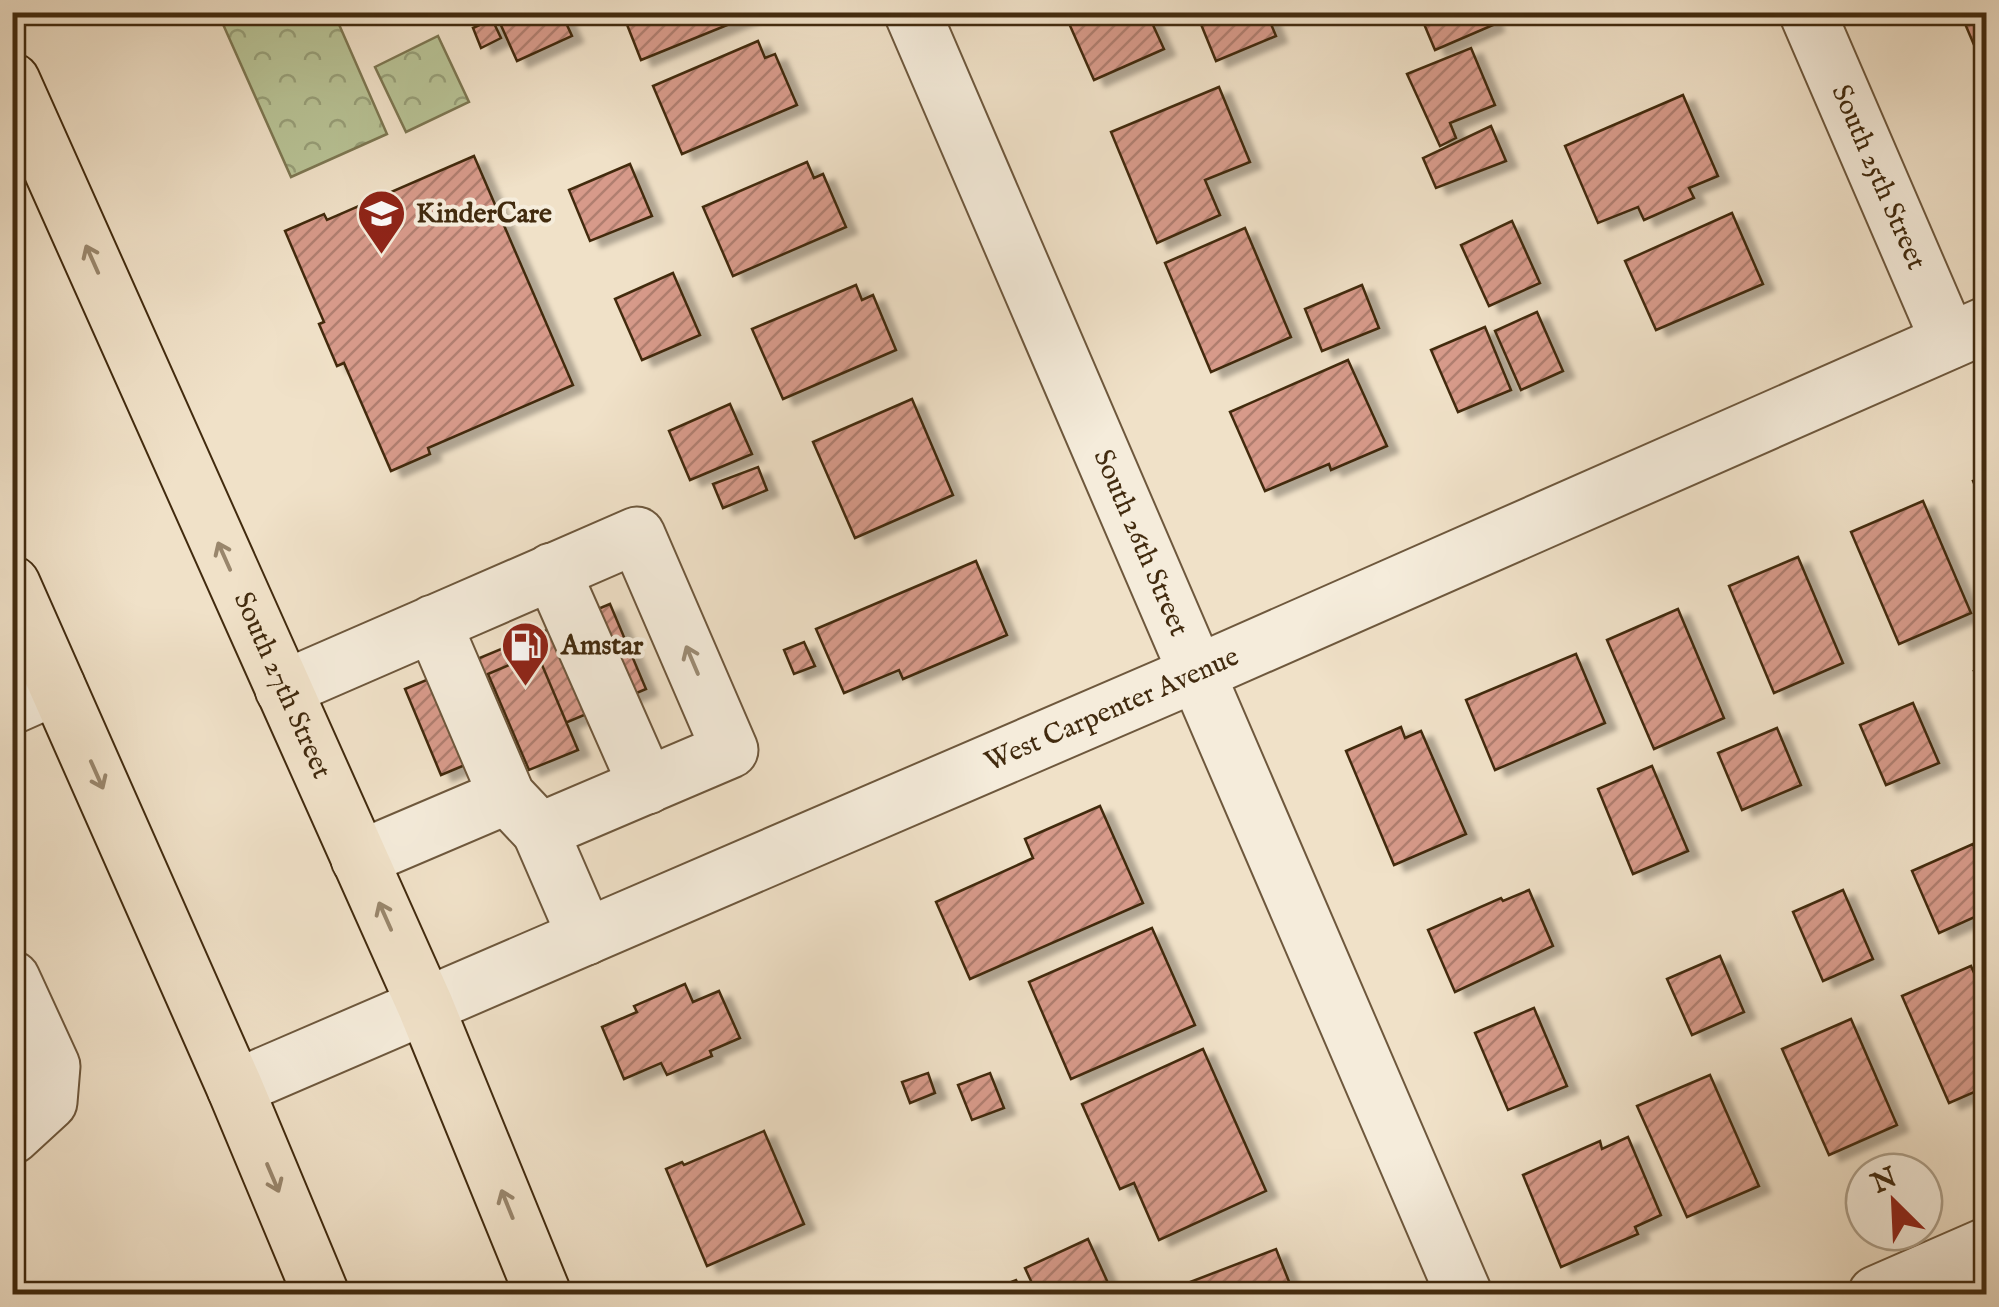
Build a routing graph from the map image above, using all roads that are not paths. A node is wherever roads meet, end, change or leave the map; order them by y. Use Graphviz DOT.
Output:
graph roads {
  1 [pos="912,12"];
  2 [pos="1807,12"];
  3 [pos="12,81"];
  4 [pos="1968,333"];
  5 [pos="552,572"];
  6 [pos="12,584"];
  7 [pos="434,624"];
  8 [pos="1195,674"];
  9 [pos="283,689"];
  10 [pos="35,696"];
  11 [pos="647,786"];
  12 [pos="524,813"];
  13 [pos="359,860"];
  14 [pos="586,937"];
  15 [pos="12,979"];
  16 [pos="425,1005"];
  17 [pos="234,1088"];
  18 [pos="12,1136"];
  19 [pos="1986,1246"];
  20 [pos="321,1294"];
  21 [pos="544,1294"];
  22 [pos="1464,1294"];
  23 [pos="1876,1294"];
  1 -- 8 [label="street, South 26th Street"];
  2 -- 4 [label="street, South 25th Street"];
  9 -- 3 [label="main road, South 27th Street, one-way"];
  4 -- 8 [label="street, West Carpenter Avenue"];
  5 -- 7 [label="street"];
  5 -- 11 [label="street"];
  11 -- 5 [label="street, one-way"];
  6 -- 10 [label="main road"];
  7 -- 9 [label="street"];
  7 -- 12 [label="street"];
  8 -- 14 [label="street, West Carpenter Avenue"];
  8 -- 22 [label="street, South 26th Street"];
  9 -- 13 [label="main road, South 27th Street"];
  10 -- 17 [label="main road, one-way"];
  11 -- 12 [label="street"];
  12 -- 13 [label="street"];
  12 -- 14 [label="street"];
  16 -- 13 [label="main road, South 27th Street, one-way"];
  14 -- 16 [label="street, West Carpenter Avenue"];
  15 -- 18 [label="street"];
  16 -- 17 [label="street, West Carpenter Avenue"];
  21 -- 16 [label="main road, South 27th Street, one-way"];
  17 -- 20 [label="main road, one-way"];
  19 -- 23 [label="street"];
}
